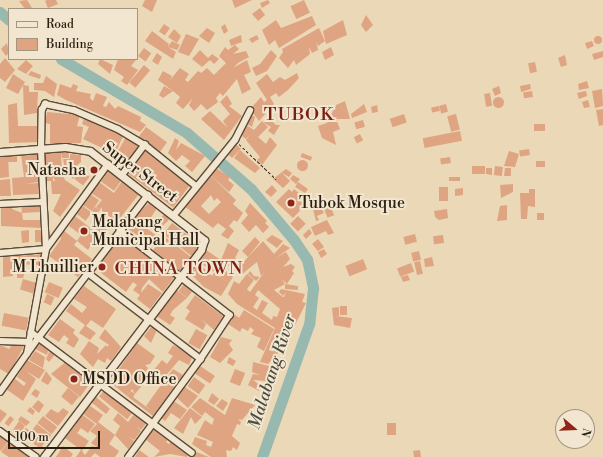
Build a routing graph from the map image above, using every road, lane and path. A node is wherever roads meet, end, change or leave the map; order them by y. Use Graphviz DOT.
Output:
graph roads {
  1 [pos="250,111"];
  2 [pos="235,140"];
  3 [pos="145,145"];
  4 [pos="41,149"];
  5 [pos="0,152"];
  6 [pos="108,164"];
  7 [pos="122,175"];
  8 [pos="276,179"];
  9 [pos="196,185"];
  10 [pos="148,195"];
  11 [pos="42,202"];
  12 [pos="0,204"];
  13 [pos="174,215"];
  14 [pos="120,230"];
  15 [pos="46,249"];
  16 [pos="0,253"];
  17 [pos="88,273"];
  18 [pos="180,278"];
  19 [pos="148,319"];
  20 [pos="32,332"];
  21 [pos="39,337"];
  22 [pos="0,341"];
  23 [pos="29,342"];
  24 [pos="26,354"];
  25 [pos="202,359"];
  26 [pos="100,383"];
  27 [pos="0,392"];
  28 [pos="152,422"];
  29 [pos="0,431"];
  30 [pos="192,453"];
  31 [pos="36,457"];
  32 [pos="44,457"];
  33 [pos="129,457"];
  1 -- 2 [label="street"];
  2 -- 8 [label="path"];
  2 -- 9 [label="street"];
  3 -- 4 [label="street"];
  3 -- 7 [label="street"];
  3 -- 9 [label="street"];
  4 -- 5 [label="street, Super Street"];
  4 -- 6 [label="street, Super Street"];
  4 -- 11 [label="street"];
  6 -- 7 [label="street, Super Street"];
  6 -- 15 [label="street"];
  7 -- 10 [label="street, Super Street"];
  9 -- 13 [label="street"];
  10 -- 13 [label="street, Super Street"];
  10 -- 14 [label="street"];
  11 -- 12 [label="street"];
  11 -- 15 [label="street"];
  13 -- 18 [label="street, Super Street"];
  14 -- 17 [label="street"];
  14 -- 18 [label="street"];
  15 -- 16 [label="street"];
  15 -- 20 [label="street"];
  17 -- 19 [label="street"];
  17 -- 21 [label="street"];
  18 -- 19 [label="street"];
  18 -- 25 [label="street"];
  19 -- 25 [label="street"];
  19 -- 26 [label="street"];
  20 -- 21 [label="street"];
  20 -- 23 [label="street"];
  21 -- 24 [label="street"];
  21 -- 26 [label="street"];
  22 -- 23 [label="street"];
  23 -- 24 [label="street"];
  24 -- 27 [label="street"];
  25 -- 28 [label="street"];
  26 -- 28 [label="street"];
  26 -- 32 [label="street"];
  28 -- 30 [label="street"];
  28 -- 33 [label="street"];
  29 -- 31 [label="street"];
}
